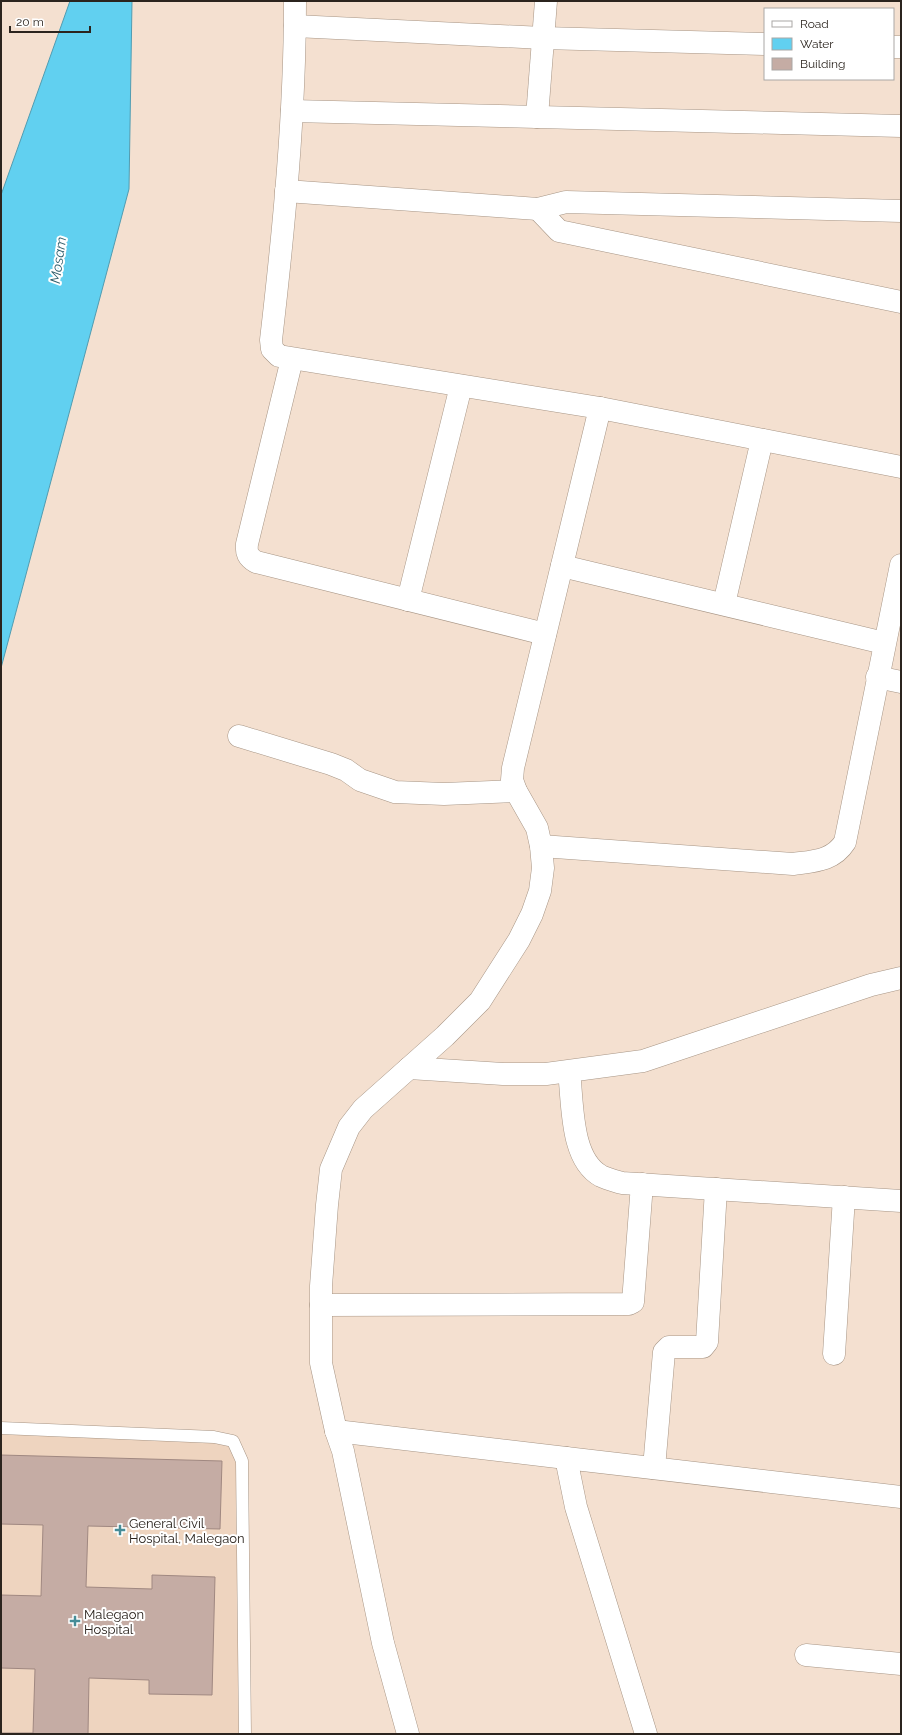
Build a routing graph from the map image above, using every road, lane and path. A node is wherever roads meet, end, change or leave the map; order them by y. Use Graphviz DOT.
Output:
graph roads {
  1 [pos="295,1"];
  2 [pos="546,1"];
  3 [pos="295,26"];
  4 [pos="543,38"];
  5 [pos="764,44"];
  6 [pos="292,111"];
  7 [pos="537,117"];
  8 [pos="901,126"];
  9 [pos="286,191"];
  10 [pos="538,209"];
  11 [pos="901,211"];
  12 [pos="901,302"];
  13 [pos="292,359"];
  14 [pos="460,386"];
  15 [pos="600,408"];
  16 [pos="762,440"];
  17 [pos="901,467"];
  18 [pos="901,565"];
  19 [pos="562,566"];
  20 [pos="408,600"];
  21 [pos="724,604"];
  22 [pos="545,634"];
  23 [pos="884,643"];
  24 [pos="877,677"];
  25 [pos="901,682"];
  26 [pos="239,736"];
  27 [pos="516,791"];
  28 [pos="541,846"];
  29 [pos="901,978"];
  30 [pos="409,1068"];
  31 [pos="569,1072"];
  32 [pos="642,1184"];
  33 [pos="716,1189"];
  34 [pos="844,1197"];
  35 [pos="901,1201"];
  36 [pos="321,1305"];
  37 [pos="834,1354"];
  38 [pos="1,1428"];
  39 [pos="336,1431"];
  40 [pos="566,1458"];
  41 [pos="654,1468"];
  42 [pos="901,1497"];
  43 [pos="806,1655"];
  44 [pos="901,1664"];
  45 [pos="245,1734"];
  46 [pos="408,1734"];
  47 [pos="646,1734"];
  1 -- 3 [label="street"];
  2 -- 4 [label="street"];
  3 -- 4 [label="street"];
  3 -- 6 [label="street"];
  4 -- 5 [label="street"];
  4 -- 7 [label="street"];
  6 -- 7 [label="street"];
  6 -- 9 [label="street"];
  7 -- 8 [label="street"];
  9 -- 10 [label="street"];
  9 -- 13 [label="street"];
  10 -- 11 [label="street"];
  10 -- 12 [label="street"];
  13 -- 14 [label="street"];
  13 -- 20 [label="street"];
  14 -- 15 [label="street"];
  14 -- 20 [label="street"];
  15 -- 16 [label="street"];
  15 -- 19 [label="street"];
  16 -- 17 [label="street"];
  16 -- 21 [label="street"];
  18 -- 23 [label="street"];
  19 -- 21 [label="street"];
  19 -- 22 [label="street"];
  20 -- 22 [label="street"];
  21 -- 23 [label="street"];
  22 -- 27 [label="street"];
  23 -- 24 [label="street"];
  24 -- 25 [label="street"];
  24 -- 28 [label="street"];
  26 -- 27 [label="street"];
  27 -- 28 [label="street"];
  28 -- 30 [label="street"];
  29 -- 31 [label="street"];
  30 -- 31 [label="street"];
  30 -- 36 [label="street"];
  31 -- 32 [label="street"];
  32 -- 33 [label="street"];
  32 -- 36 [label="street"];
  33 -- 34 [label="street"];
  33 -- 41 [label="street"];
  34 -- 35 [label="street"];
  34 -- 37 [label="street"];
  36 -- 39 [label="street"];
  38 -- 45 [label="lane"];
  39 -- 40 [label="street"];
  39 -- 46 [label="street"];
  40 -- 41 [label="street"];
  40 -- 47 [label="street"];
  41 -- 42 [label="street"];
  43 -- 44 [label="street"];
}
